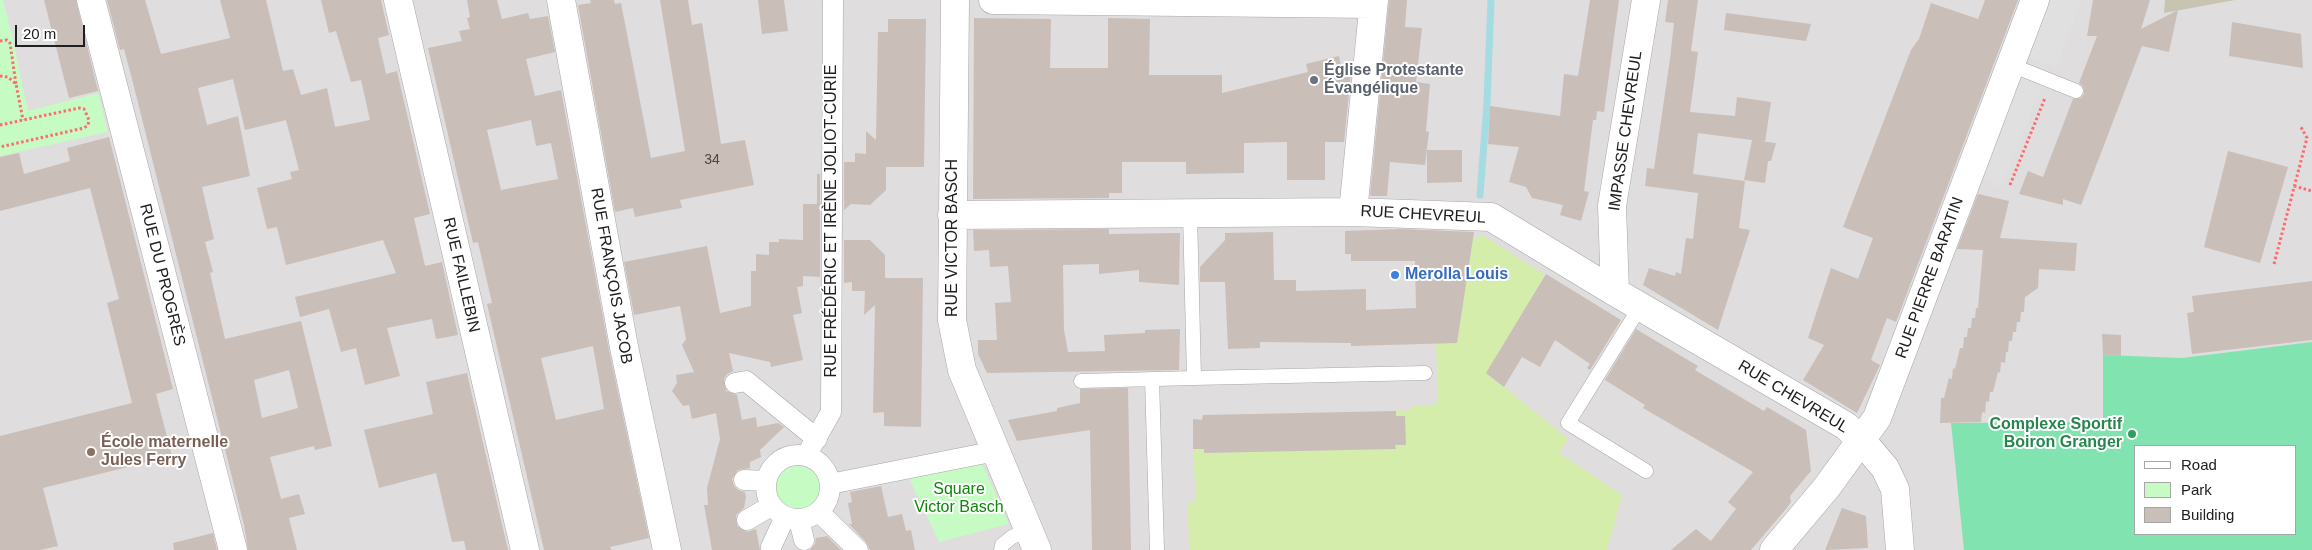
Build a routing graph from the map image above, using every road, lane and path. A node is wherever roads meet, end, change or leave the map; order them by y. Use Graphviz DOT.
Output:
graph roads {
  1 [pos="91,0"];
  2 [pos="398,0"];
  3 [pos="561,0"];
  4 [pos="833,0"];
  5 [pos="955,0"];
  6 [pos="993,0"];
  7 [pos="1646,0"];
  8 [pos="2035,0"];
  9 [pos="1373,2"];
  10 [pos="0,41"];
  11 [pos="2011,65"];
  12 [pos="0,76"];
  13 [pos="2052,82"];
  14 [pos="16,84"];
  15 [pos="2076,91"];
  16 [pos="23,120"];
  17 [pos="0,124"];
  18 [pos="2301,127"];
  19 [pos="0,147"];
  20 [pos="2010,185"];
  21 [pos="2294,186"];
  22 [pos="2312,191"];
  23 [pos="1190,212"];
  24 [pos="1353,212"];
  25 [pos="952,215"];
  26 [pos="2274,264"];
  27 [pos="1615,292"];
  28 [pos="1640,307"];
  29 [pos="1425,373"];
  30 [pos="1194,378"];
  31 [pos="1152,379"];
  32 [pos="1082,381"];
  33 [pos="735,382"];
  34 [pos="817,439"];
  35 [pos="1862,441"];
  36 [pos="996,451"];
  37 [pos="806,456"];
  38 [pos="1646,471"];
  39 [pos="744,480"];
  40 [pos="766,481"];
  41 [pos="830,484"];
  42 [pos="819,512"];
  43 [pos="785,514"];
  44 [pos="747,520"];
  45 [pos="804,540"];
  46 [pos="1032,540"];
  47 [pos="771,547"];
  48 [pos="233,550"];
  49 [pos="525,550"];
  50 [pos="667,550"];
  51 [pos="858,550"];
  52 [pos="1001,550"];
  53 [pos="1157,550"];
  54 [pos="1774,550"];
  55 [pos="1900,550"];
  1 -- 48 [label="street, RUE DU PROGRÈS"];
  2 -- 49 [label="street, RUE FAILLEBIN"];
  3 -- 50 [label="street, RUE FRANÇOIS JACOB"];
  4 -- 34 [label="street, RUE FRÉDÉRIC ET IRÈNE JOLIOT-CURIE"];
  5 -- 25 [label="street, RUE VICTOR BASCH"];
  6 -- 9 [label="street"];
  7 -- 27 [label="street, IMPASSE CHEVREUL"];
  8 -- 11 [label="street, RUE PIERRE BARATIN"];
  9 -- 24 [label="street"];
  10 -- 14 [label="path"];
  11 -- 13 [label="lane"];
  11 -- 35 [label="street, RUE PIERRE BARATIN"];
  12 -- 14 [label="path"];
  13 -- 15 [label="lane"];
  13 -- 20 [label="path"];
  14 -- 16 [label="path"];
  16 -- 17 [label="path"];
  16 -- 19 [label="path"];
  18 -- 21 [label="path"];
  21 -- 22 [label="path"];
  21 -- 26 [label="path"];
  23 -- 24 [label="street, RUE CHEVREUL"];
  23 -- 25 [label="street, RUE CHEVREUL"];
  23 -- 30 [label="lane"];
  24 -- 27 [label="street, RUE CHEVREUL"];
  25 -- 36 [label="street, RUE VICTOR BASCH"];
  27 -- 28 [label="street, RUE CHEVREUL"];
  28 -- 35 [label="street, RUE CHEVREUL"];
  28 -- 38 [label="lane"];
  29 -- 30 [label="lane"];
  30 -- 31 [label="lane"];
  31 -- 32 [label="lane"];
  31 -- 53 [label="lane"];
  33 -- 34 [label="street"];
  34 -- 37 [label="street, RUE FRÉDÉRIC ET IRÈNE JOLIOT-CURIE"];
  35 -- 54 [label="street, RUE PIERRE BARATIN"];
  35 -- 55 [label="street"];
  36 -- 41 [label="street"];
  36 -- 46 [label="street, RUE VICTOR BASCH"];
  37 -- 40 [label="street"];
  37 -- 41 [label="street"];
  39 -- 40 [label="street"];
  40 -- 43 [label="street"];
  41 -- 42 [label="street"];
  42 -- 43 [label="street"];
  42 -- 51 [label="street"];
  43 -- 44 [label="street"];
  43 -- 45 [label="street"];
  43 -- 47 [label="street"];
  46 -- 52 [label="lane"];
}
